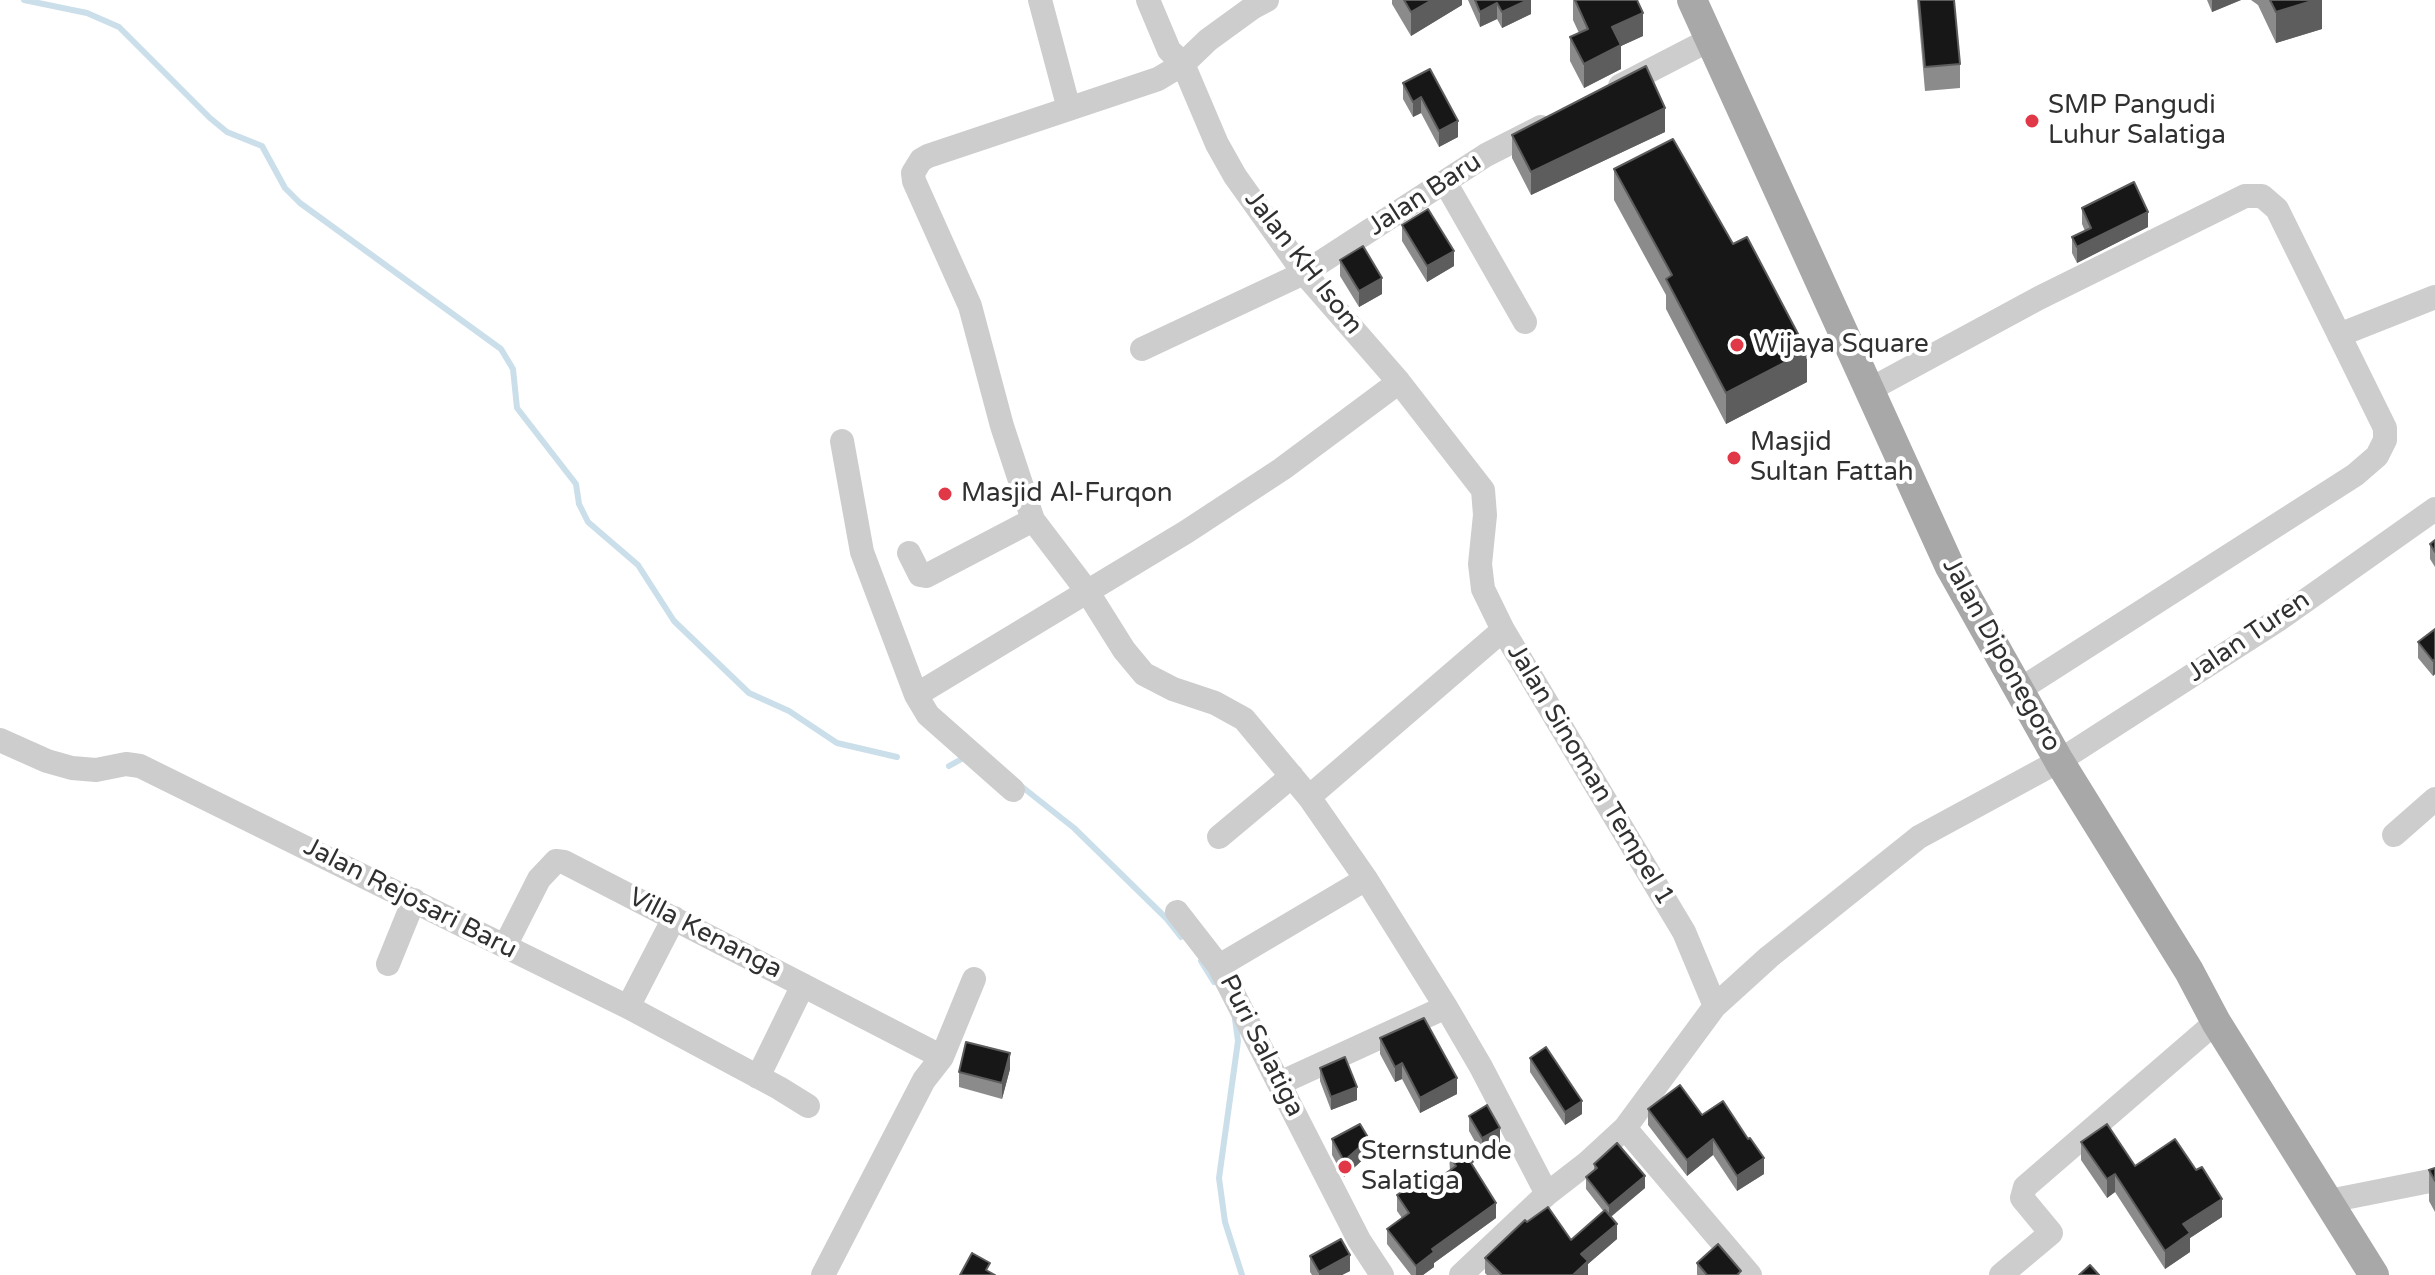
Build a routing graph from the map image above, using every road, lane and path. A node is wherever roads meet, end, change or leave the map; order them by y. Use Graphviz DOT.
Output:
graph roads {
  1 [pos="1040,0"];
  2 [pos="1148,0"];
  3 [pos="1692,0"];
  4 [pos="1256,3"];
  5 [pos="1709,40"];
  6 [pos="1183,64"];
  7 [pos="1598,97"];
  8 [pos="1069,109"];
  9 [pos="1556,119"];
  10 [pos="1445,182"];
  11 [pos="1304,273"];
  12 [pos="2435,297"];
  13 [pos="1525,322"];
  14 [pos="2339,335"];
  15 [pos="1142,349"];
  16 [pos="1399,382"];
  17 [pos="1869,390"];
  18 [pos="842,441"];
  19 [pos="2435,509"];
  20 [pos="1033,520"];
  21 [pos="1480,540"];
  22 [pos="909,553"];
  23 [pos="1087,591"];
  24 [pos="1503,630"];
  25 [pos="2019,690"];
  26 [pos="923,698"];
  27 [pos="0,740"];
  28 [pos="2059,761"];
  29 [pos="1292,776"];
  30 [pos="1013,790"];
  31 [pos="1309,797"];
  32 [pos="2435,799"];
  33 [pos="2394,835"];
  34 [pos="1219,837"];
  35 [pos="1366,879"];
  36 [pos="414,900"];
  37 [pos="1177,912"];
  38 [pos="674,918"];
  39 [pos="505,946"];
  40 [pos="388,964"];
  41 [pos="1219,966"];
  42 [pos="974,979"];
  43 [pos="803,985"];
  44 [pos="1715,1006"];
  45 [pos="628,1007"];
  46 [pos="1446,1007"];
  47 [pos="2216,1022"];
  48 [pos="942,1057"];
  49 [pos="758,1077"];
  50 [pos="1280,1083"];
  51 [pos="808,1106"];
  52 [pos="1625,1128"];
  53 [pos="2435,1180"];
  54 [pos="1547,1194"];
  55 [pos="2329,1201"];
  56 [pos="823,1275"];
  57 [pos="1382,1275"];
  58 [pos="1461,1275"];
  59 [pos="1750,1275"];
  60 [pos="2001,1275"];
  61 [pos="2374,1275"];
  1 -- 8 [label="street"];
  2 -- 6 [label="street, Jalan KH Isom"];
  3 -- 5 [label="main road, Jalan Diponegoro"];
  4 -- 6 [label="street"];
  5 -- 7 [label="street"];
  5 -- 17 [label="main road, Jalan Diponegoro"];
  6 -- 8 [label="street"];
  6 -- 11 [label="street, Jalan KH Isom"];
  8 -- 20 [label="street"];
  9 -- 10 [label="street, Jalan Baru"];
  10 -- 11 [label="street, Jalan Baru"];
  10 -- 13 [label="street"];
  11 -- 15 [label="street, Jalan Baru"];
  11 -- 16 [label="street, Jalan KH Isom"];
  12 -- 14 [label="street"];
  14 -- 17 [label="street"];
  14 -- 25 [label="street"];
  16 -- 21 [label="street, Jalan KH Isom"];
  16 -- 23 [label="street"];
  17 -- 25 [label="main road, Jalan Diponegoro"];
  18 -- 26 [label="street"];
  19 -- 28 [label="street, Jalan Turen"];
  20 -- 22 [label="street"];
  20 -- 23 [label="street"];
  21 -- 24 [label="street, Jalan Sinoman Tempel 1"];
  23 -- 26 [label="street"];
  23 -- 29 [label="street"];
  24 -- 31 [label="street"];
  24 -- 44 [label="street, Jalan Sinoman Tempel 1"];
  25 -- 28 [label="main road, Jalan Diponegoro"];
  26 -- 30 [label="street"];
  27 -- 36 [label="street, Jalan Rejosari Baru"];
  28 -- 44 [label="street, Jalan Turen"];
  28 -- 47 [label="main road, Jalan Diponegoro"];
  29 -- 31 [label="street"];
  29 -- 34 [label="street"];
  31 -- 35 [label="street"];
  32 -- 33 [label="street"];
  35 -- 41 [label="street, Puri Salatiga"];
  35 -- 46 [label="street"];
  36 -- 39 [label="street, Jalan Rejosari Baru"];
  36 -- 40 [label="street"];
  37 -- 41 [label="street"];
  38 -- 39 [label="street, Villa Kenanga"];
  38 -- 43 [label="street, Villa Kenanga"];
  38 -- 45 [label="street"];
  39 -- 45 [label="street, Jalan Rejosari Baru"];
  41 -- 50 [label="street, Puri Salatiga"];
  42 -- 48 [label="street"];
  43 -- 48 [label="street, Villa Kenanga"];
  43 -- 49 [label="street"];
  44 -- 52 [label="street, Jalan Turen"];
  45 -- 49 [label="street, Jalan Rejosari Baru"];
  46 -- 50 [label="street"];
  46 -- 54 [label="street"];
  47 -- 55 [label="main road, Jalan Diponegoro"];
  47 -- 60 [label="street"];
  48 -- 56 [label="street"];
  49 -- 51 [label="street, Jalan Rejosari Baru"];
  50 -- 57 [label="street, Puri Salatiga"];
  52 -- 54 [label="street, Jalan Turen"];
  52 -- 59 [label="street"];
  53 -- 55 [label="street"];
  54 -- 58 [label="street, Jalan Turen"];
  55 -- 61 [label="main road, Jalan Diponegoro"];
}
